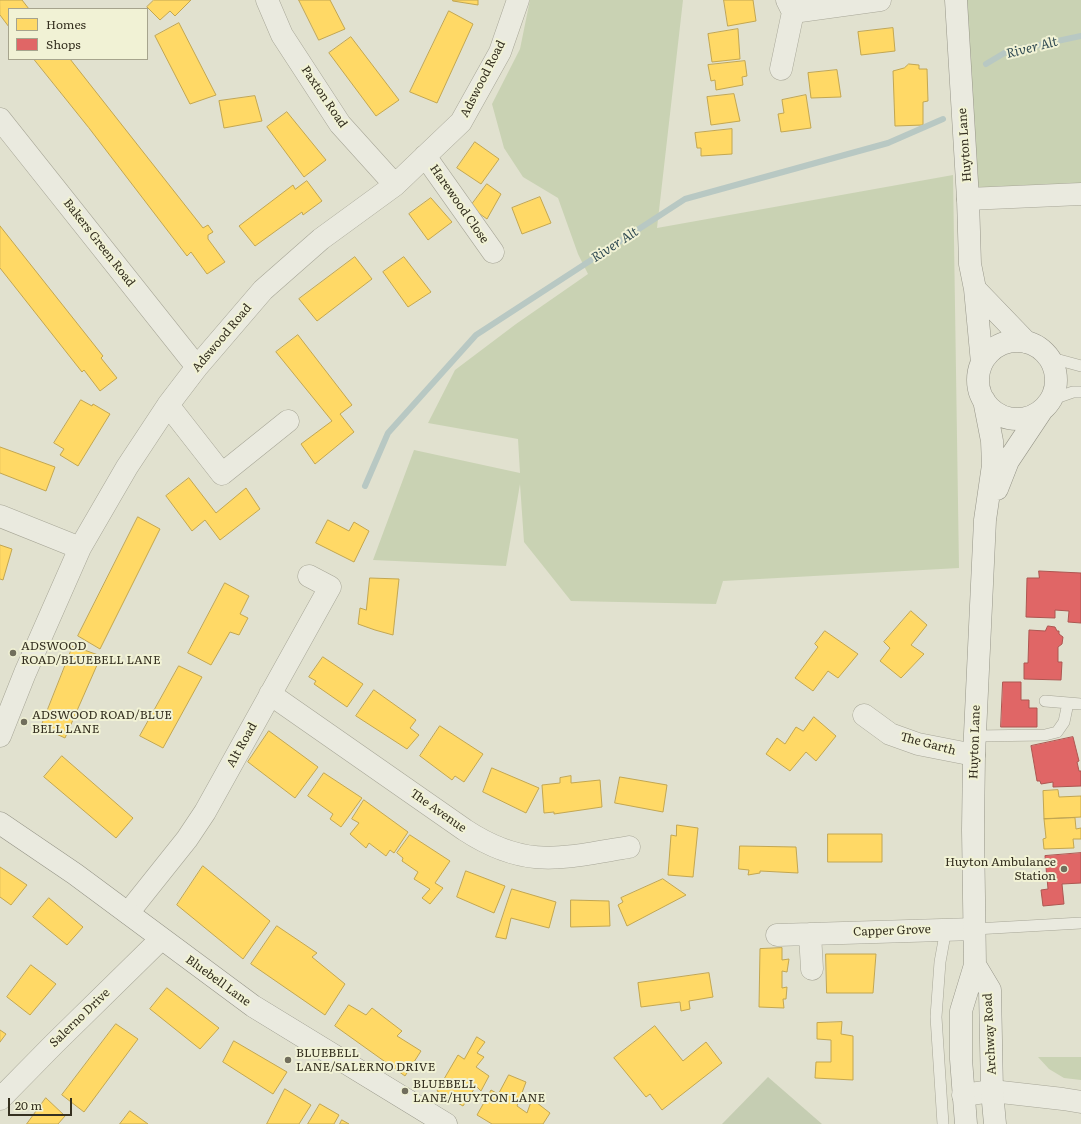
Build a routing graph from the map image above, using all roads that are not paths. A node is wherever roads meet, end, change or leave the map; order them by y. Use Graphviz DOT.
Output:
graph roads {
  1 [pos="267,0"];
  2 [pos="518,0"];
  3 [pos="880,0"];
  4 [pos="956,0"];
  5 [pos="790,6"];
  6 [pos="780,69"];
  7 [pos="0,119"];
  8 [pos="425,156"];
  9 [pos="394,185"];
  10 [pos="1081,194"];
  11 [pos="968,199"];
  12 [pos="493,252"];
  13 [pos="976,289"];
  14 [pos="1026,342"];
  15 [pos="1048,356"];
  16 [pos="982,363"];
  17 [pos="1081,366"];
  18 [pos="197,367"];
  19 [pos="1081,392"];
  20 [pos="984,400"];
  21 [pos="168,405"];
  22 [pos="1046,405"];
  23 [pos="288,421"];
  24 [pos="0,516"];
  25 [pos="985,520"];
  26 [pos="80,548"];
  27 [pos="309,576"];
  28 [pos="270,694"];
  29 [pos="1045,701"];
  30 [pos="1068,703"];
  31 [pos="1081,704"];
  32 [pos="864,715"];
  33 [pos="0,736"];
  34 [pos="974,746"];
  35 [pos="0,823"];
  36 [pos="629,847"];
  37 [pos="128,914"];
  38 [pos="1081,923"];
  39 [pos="975,929"];
  40 [pos="946,930"];
  41 [pos="810,934"];
  42 [pos="777,935"];
  43 [pos="161,939"];
  44 [pos="975,965"];
  45 [pos="812,969"];
  46 [pos="992,1091"];
  47 [pos="963,1095"];
  48 [pos="0,1099"];
  49 [pos="1081,1102"];
  50 [pos="446,1124"];
  51 [pos="942,1124"];
  52 [pos="966,1124"];
  53 [pos="995,1124"];
  1 -- 9 [label="street, Paxton Road"];
  2 -- 8 [label="street, Adswood Road"];
  3 -- 5 [label="street"];
  4 -- 11 [label="street, Huyton Lane"];
  5 -- 6 [label="street"];
  7 -- 18 [label="street, Bakers Green Road"];
  8 -- 9 [label="street, Adswood Road"];
  8 -- 12 [label="street, Harewood Close"];
  9 -- 18 [label="street, Adswood Road"];
  10 -- 11 [label="street"];
  11 -- 13 [label="street, Huyton Lane"];
  13 -- 14 [label="street, Huyton Lane"];
  13 -- 16 [label="street, Huyton Lane"];
  14 -- 15 [label="street"];
  14 -- 16 [label="street"];
  15 -- 17 [label="lane"];
  15 -- 22 [label="street"];
  16 -- 20 [label="street"];
  18 -- 21 [label="street, Adswood Road"];
  19 -- 22 [label="lane"];
  20 -- 22 [label="street"];
  20 -- 25 [label="street, Huyton Lane"];
  21 -- 23 [label="street"];
  21 -- 26 [label="street, Adswood Road"];
  22 -- 25 [label="street, Huyton Lane"];
  24 -- 26 [label="street"];
  25 -- 34 [label="street, Huyton Lane"];
  26 -- 33 [label="street, Adswood Road"];
  27 -- 28 [label="street, Alt Road"];
  28 -- 36 [label="street, The Avenue"];
  28 -- 37 [label="street, Alt Road"];
  29 -- 30 [label="lane"];
  30 -- 31 [label="lane"];
  30 -- 34 [label="lane"];
  32 -- 34 [label="street, The Garth"];
  34 -- 39 [label="street, Huyton Lane"];
  35 -- 37 [label="street, Bluebell Lane"];
  37 -- 43 [label="street, Bluebell Lane"];
  38 -- 39 [label="lane"];
  39 -- 40 [label="street, Capper Grove"];
  39 -- 44 [label="street, Huyton Lane"];
  40 -- 41 [label="street, Capper Grove"];
  40 -- 51 [label="lane"];
  41 -- 42 [label="street, Capper Grove"];
  41 -- 45 [label="street"];
  43 -- 48 [label="street, Salerno Drive"];
  43 -- 50 [label="street, Bluebell Lane"];
  44 -- 46 [label="street, Archway Road"];
  44 -- 47 [label="street, Archway Road"];
  46 -- 47 [label="street"];
  46 -- 49 [label="street"];
  46 -- 53 [label="street, Archway Road"];
  47 -- 52 [label="street, Archway Road"];
}
